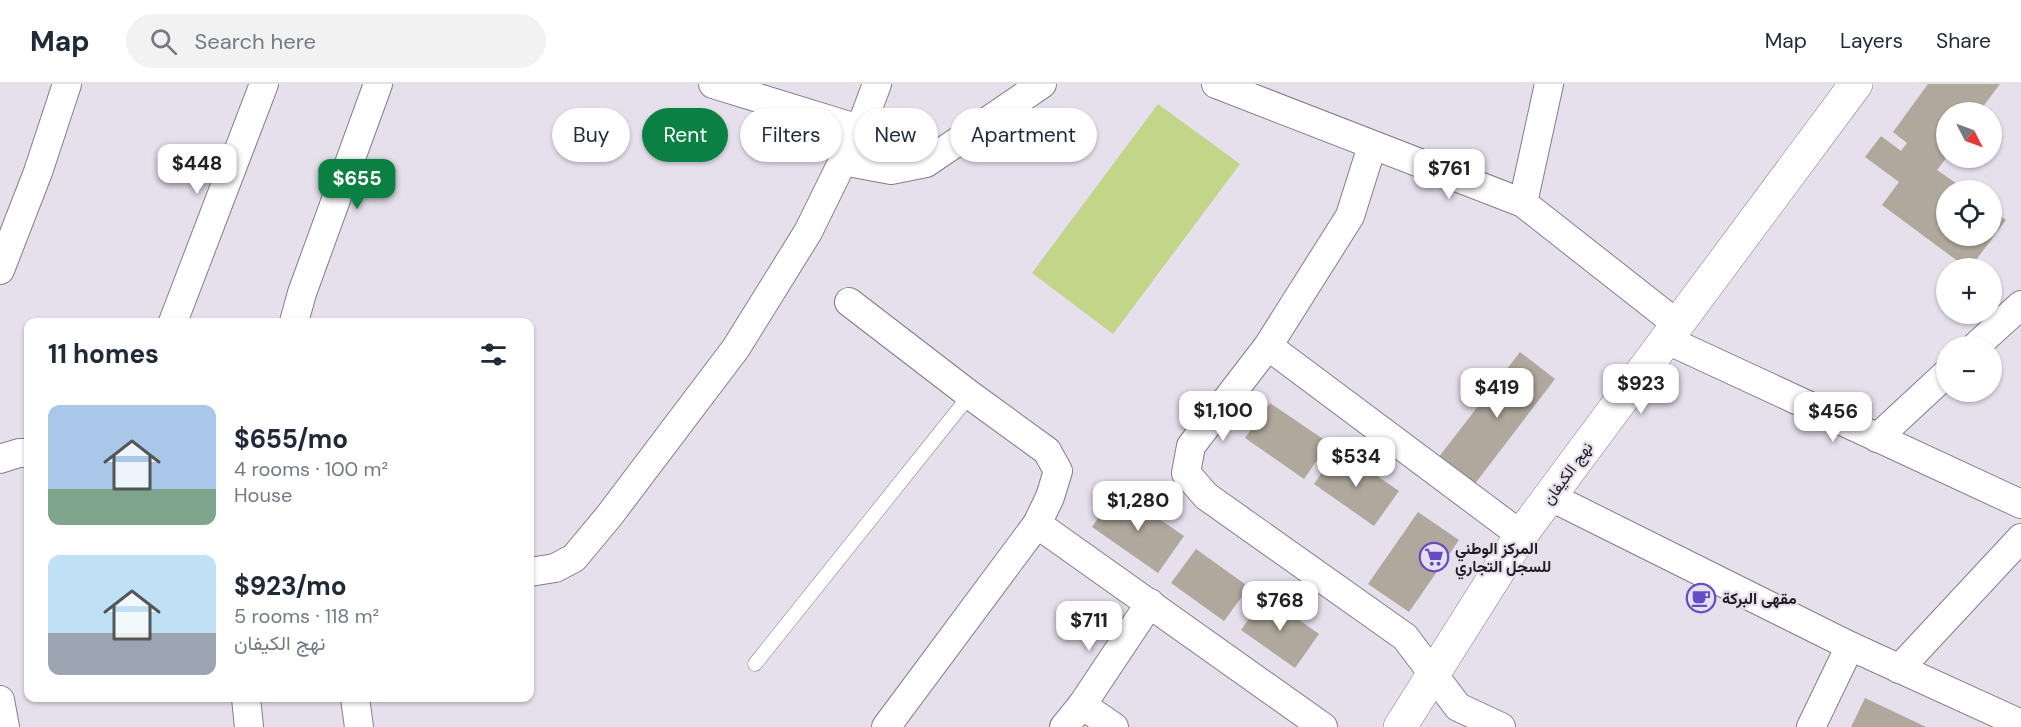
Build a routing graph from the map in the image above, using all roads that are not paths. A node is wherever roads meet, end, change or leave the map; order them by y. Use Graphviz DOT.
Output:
graph roads {
  1 [pos="67,84"];
  2 [pos="264,84"];
  3 [pos="378,84"];
  4 [pos="713,84"];
  5 [pos="877,84"];
  6 [pos="1042,84"];
  7 [pos="1216,84"];
  8 [pos="1548,84"];
  9 [pos="1856,84"];
  10 [pos="867,108"];
  11 [pos="854,127"];
  12 [pos="854,139"];
  13 [pos="1372,146"];
  14 [pos="843,161"];
  15 [pos="1522,203"];
  16 [pos="0,270"];
  17 [pos="849,302"];
  18 [pos="2021,304"];
  19 [pos="175,318"];
  20 [pos="295,318"];
  21 [pos="1671,332"];
  22 [pos="1987,336"];
  23 [pos="1268,346"];
  24 [pos="1936,383"];
  25 [pos="970,395"];
  26 [pos="1877,438"];
  27 [pos="24,453"];
  28 [pos="0,459"];
  29 [pos="1549,496"];
  30 [pos="2021,504"];
  31 [pos="1037,524"];
  32 [pos="1521,535"];
  33 [pos="2021,538"];
  34 [pos="534,572"];
  35 [pos="1150,603"];
  36 [pos="1850,646"];
  37 [pos="755,664"];
  38 [pos="1899,669"];
  39 [pos="1435,674"];
  40 [pos="0,700"];
  41 [pos="246,702"];
  42 [pos="356,702"];
  43 [pos="1082,705"];
  44 [pos="2021,724"];
  45 [pos="5,727"];
  46 [pos="249,727"];
  47 [pos="359,727"];
  48 [pos="886,727"];
  49 [pos="1064,727"];
  50 [pos="1114,727"];
  51 [pos="1323,727"];
  52 [pos="1400,727"];
  53 [pos="1501,727"];
  54 [pos="1811,727"];
  1 -- 16 [label="street"];
  2 -- 19 [label="street"];
  3 -- 20 [label="street"];
  4 -- 11 [label="street"];
  5 -- 10 [label="street"];
  6 -- 14 [label="street"];
  7 -- 13 [label="street"];
  8 -- 15 [label="street"];
  9 -- 21 [label="main road, نهج الكيفان"];
  12 -- 14 [label="street"];
  13 -- 15 [label="street"];
  13 -- 23 [label="street"];
  14 -- 34 [label="street"];
  15 -- 21 [label="street"];
  17 -- 25 [label="street"];
  18 -- 22 [label="street"];
  21 -- 26 [label="street"];
  21 -- 29 [label="main road, نهج الكيفان"];
  23 -- 32 [label="street"];
  23 -- 39 [label="street"];
  24 -- 26 [label="street"];
  25 -- 31 [label="street"];
  25 -- 37 [label="lane"];
  26 -- 30 [label="street"];
  27 -- 28 [label="street"];
  29 -- 32 [label="main road, نهج الكيفان"];
  29 -- 36 [label="street"];
  31 -- 35 [label="street"];
  31 -- 48 [label="street"];
  32 -- 39 [label="main road, نهج الكيفان"];
  33 -- 38 [label="street"];
  35 -- 43 [label="street"];
  35 -- 51 [label="street"];
  36 -- 38 [label="street"];
  36 -- 54 [label="street"];
  38 -- 44 [label="street"];
  39 -- 52 [label="main road, نهج الكيفان"];
  39 -- 53 [label="street"];
  40 -- 45 [label="street"];
  41 -- 46 [label="street"];
  42 -- 47 [label="street"];
  43 -- 49 [label="street"];
  43 -- 50 [label="street"];
}
